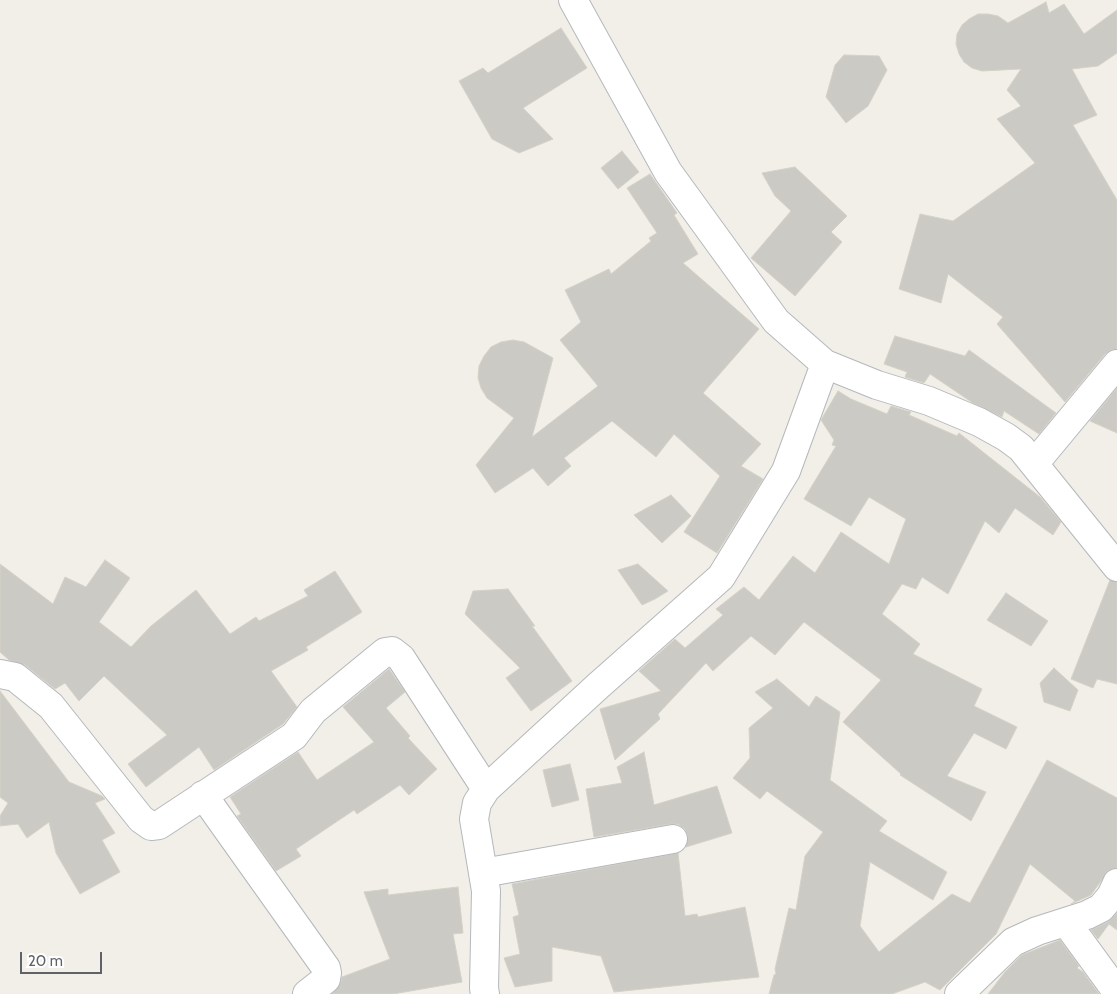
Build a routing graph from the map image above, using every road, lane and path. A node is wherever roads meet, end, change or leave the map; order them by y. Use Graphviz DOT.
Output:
graph roads {
  1 [pos="573,0"];
  2 [pos="825,364"];
  3 [pos="1117,364"];
  4 [pos="1034,464"];
  5 [pos="1117,567"];
  6 [pos="0,674"];
  7 [pos="486,790"];
  8 [pos="203,795"];
  9 [pos="673,839"];
  10 [pos="483,873"];
  11 [pos="1117,883"];
  12 [pos="1066,922"];
  13 [pos="1117,992"];
  14 [pos="307,994"];
  15 [pos="485,994"];
  16 [pos="959,994"];
  1 -- 2 [label="street"];
  2 -- 4 [label="street"];
  2 -- 7 [label="street"];
  3 -- 4 [label="street"];
  4 -- 5 [label="street"];
  6 -- 8 [label="street"];
  7 -- 8 [label="street"];
  7 -- 10 [label="street"];
  8 -- 14 [label="street"];
  9 -- 10 [label="street"];
  10 -- 15 [label="street"];
  11 -- 12 [label="street"];
  12 -- 13 [label="street"];
  12 -- 16 [label="street"];
}
